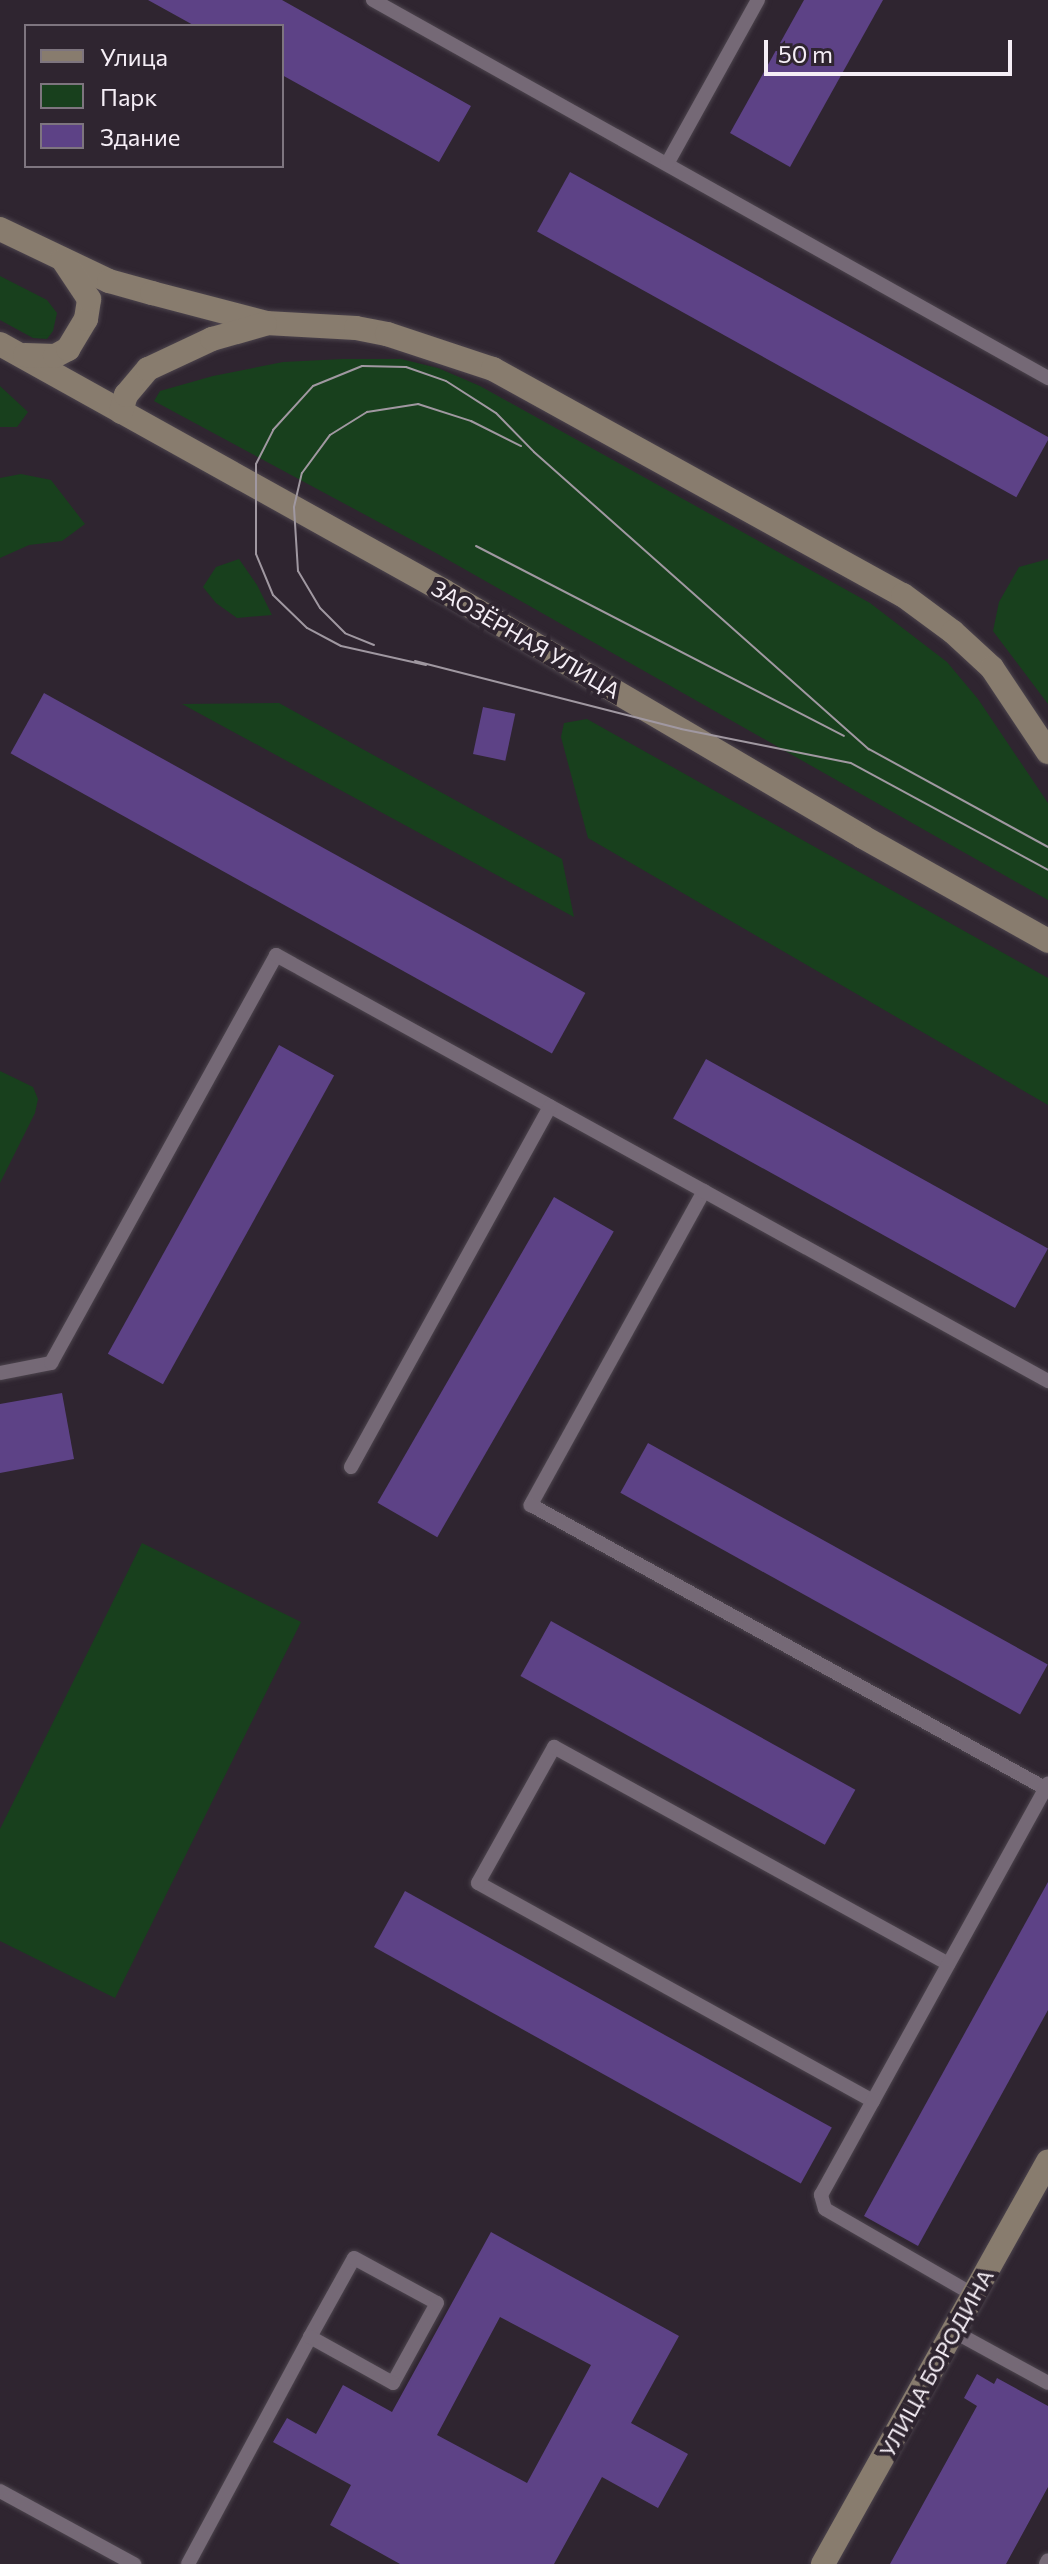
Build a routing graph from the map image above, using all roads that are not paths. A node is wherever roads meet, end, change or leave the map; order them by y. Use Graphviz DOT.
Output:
graph roads {
  1 [pos="373,0"];
  2 [pos="758,0"];
  3 [pos="667,164"];
  4 [pos="0,229"];
  5 [pos="63,260"];
  6 [pos="266,323"];
  7 [pos="9,349"];
  8 [pos="1047,375"];
  9 [pos="121,412"];
  10 [pos="1048,752"];
  11 [pos="1048,941"];
  12 [pos="550,1106"];
  13 [pos="704,1191"];
  14 [pos="0,1373"];
  15 [pos="1048,1381"];
  16 [pos="351,1467"];
  17 [pos="1047,1786"];
  18 [pos="948,1964"];
  19 [pos="873,2101"];
  20 [pos="1048,2162"];
  21 [pos="974,2295"];
  22 [pos="953,2331"];
  23 [pos="310,2337"];
  24 [pos="1048,2383"];
  25 [pos="0,2491"];
  26 [pos="134,2564"];
  27 [pos="188,2564"];
  28 [pos="823,2564"];
  1 -- 3 [label="lane"];
  2 -- 3 [label="lane"];
  3 -- 8 [label="lane"];
  4 -- 5 [label="main road"];
  5 -- 6 [label="main road"];
  5 -- 7 [label="main road"];
  6 -- 9 [label="main road"];
  6 -- 10 [label="main road"];
  7 -- 9 [label="main road, ЗАОЗЁРНАЯ УЛИЦА"];
  9 -- 11 [label="main road, ЗАОЗЁРНАЯ УЛИЦА"];
  12 -- 13 [label="lane"];
  12 -- 14 [label="lane"];
  12 -- 16 [label="lane"];
  13 -- 15 [label="lane"];
  13 -- 17 [label="lane"];
  17 -- 18 [label="lane"];
  18 -- 19 [label="lane"];
  18 -- 19 [label="lane"];
  19 -- 21 [label="lane"];
  20 -- 21 [label="main road, УЛИЦА БОРОДИНА"];
  21 -- 22 [label="main road, УЛИЦА БОРОДИНА"];
  22 -- 24 [label="lane"];
  22 -- 28 [label="main road, УЛИЦА БОРОДИНА"];
  23 -- 23 [label="lane"];
  23 -- 27 [label="lane"];
  25 -- 26 [label="lane"];
}
